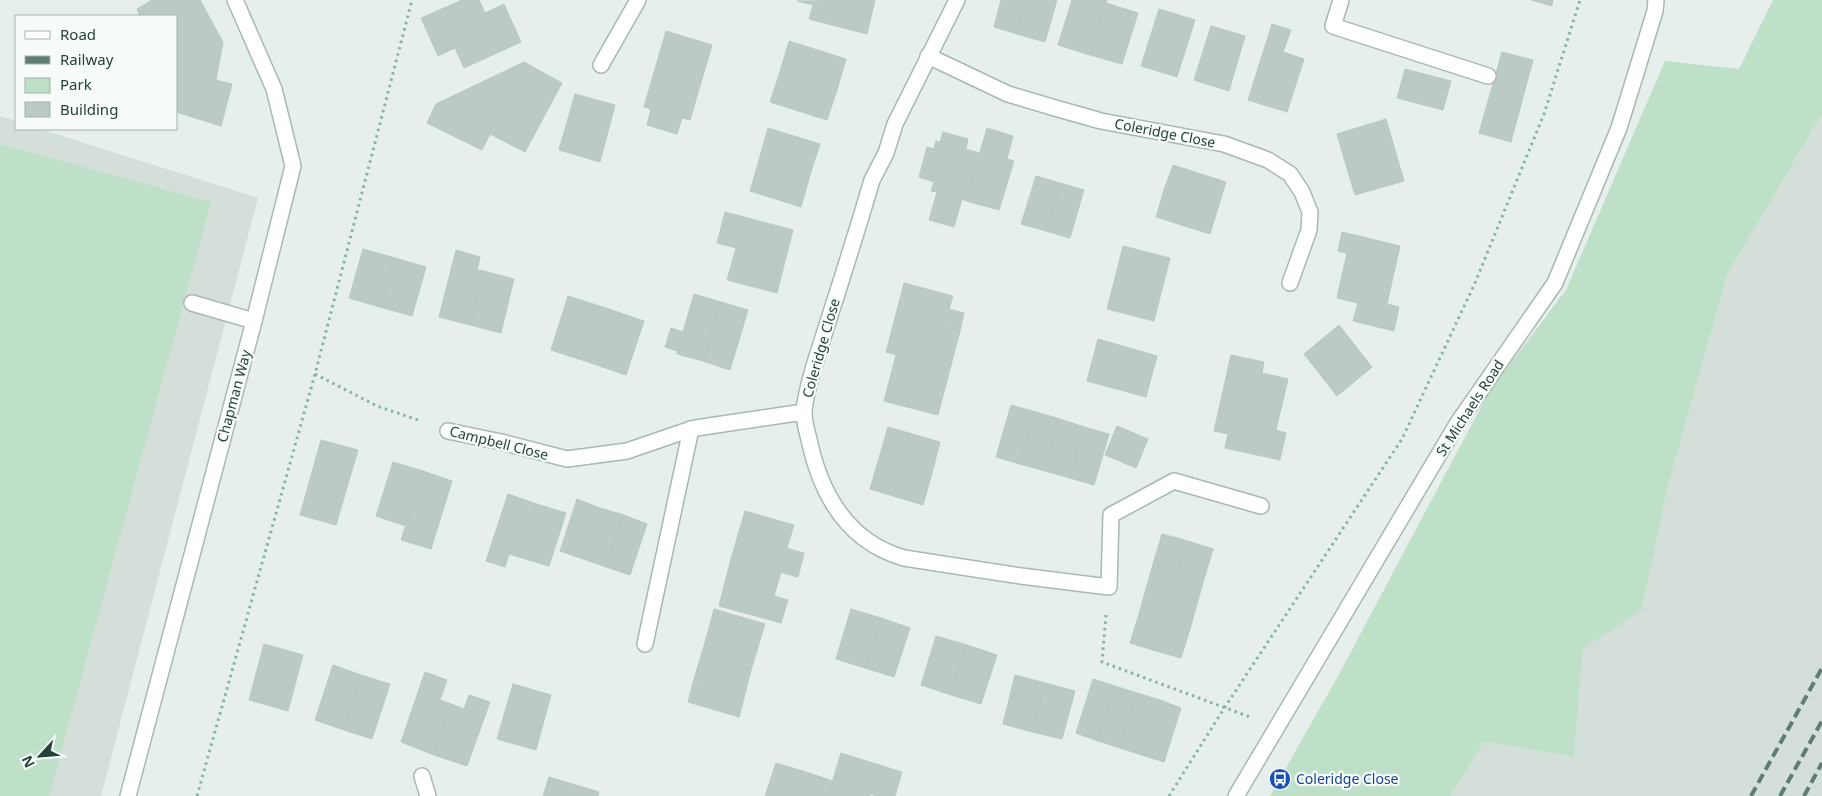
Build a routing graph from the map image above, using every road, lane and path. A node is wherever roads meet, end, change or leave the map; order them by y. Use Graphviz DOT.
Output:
graph roads {
  1 [pos="235,0"];
  2 [pos="412,0"];
  3 [pos="638,0"];
  4 [pos="957,0"];
  5 [pos="1341,0"];
  6 [pos="1580,0"];
  7 [pos="1656,0"];
  8 [pos="928,56"];
  9 [pos="601,65"];
  10 [pos="1488,76"];
  11 [pos="1290,283"];
  12 [pos="192,303"];
  13 [pos="254,321"];
  14 [pos="315,374"];
  15 [pos="804,412"];
  16 [pos="691,430"];
  17 [pos="448,431"];
  18 [pos="1261,506"];
  19 [pos="1109,587"];
  20 [pos="646,644"];
  21 [pos="1225,707"];
  22 [pos="422,776"];
  23 [pos="128,796"];
  24 [pos="197,796"];
  25 [pos="428,796"];
  26 [pos="1169,796"];
  27 [pos="1236,796"];
  1 -- 13 [label="street, Chapman Way"];
  2 -- 14 [label="path"];
  3 -- 9 [label="street"];
  4 -- 8 [label="street, Coleridge Close"];
  5 -- 10 [label="street"];
  6 -- 21 [label="path"];
  7 -- 27 [label="street, St Michaels Road"];
  8 -- 11 [label="street, Coleridge Close"];
  8 -- 15 [label="street, Coleridge Close"];
  12 -- 13 [label="street"];
  13 -- 23 [label="street, Chapman Way"];
  14 -- 17 [label="path, Campbell Close"];
  14 -- 24 [label="path"];
  15 -- 16 [label="street, Campbell Close"];
  15 -- 19 [label="street, Coleridge Close"];
  16 -- 17 [label="street, Campbell Close"];
  16 -- 20 [label="street"];
  18 -- 19 [label="street"];
  19 -- 21 [label="path"];
  21 -- 26 [label="path"];
  22 -- 25 [label="street"];
}
